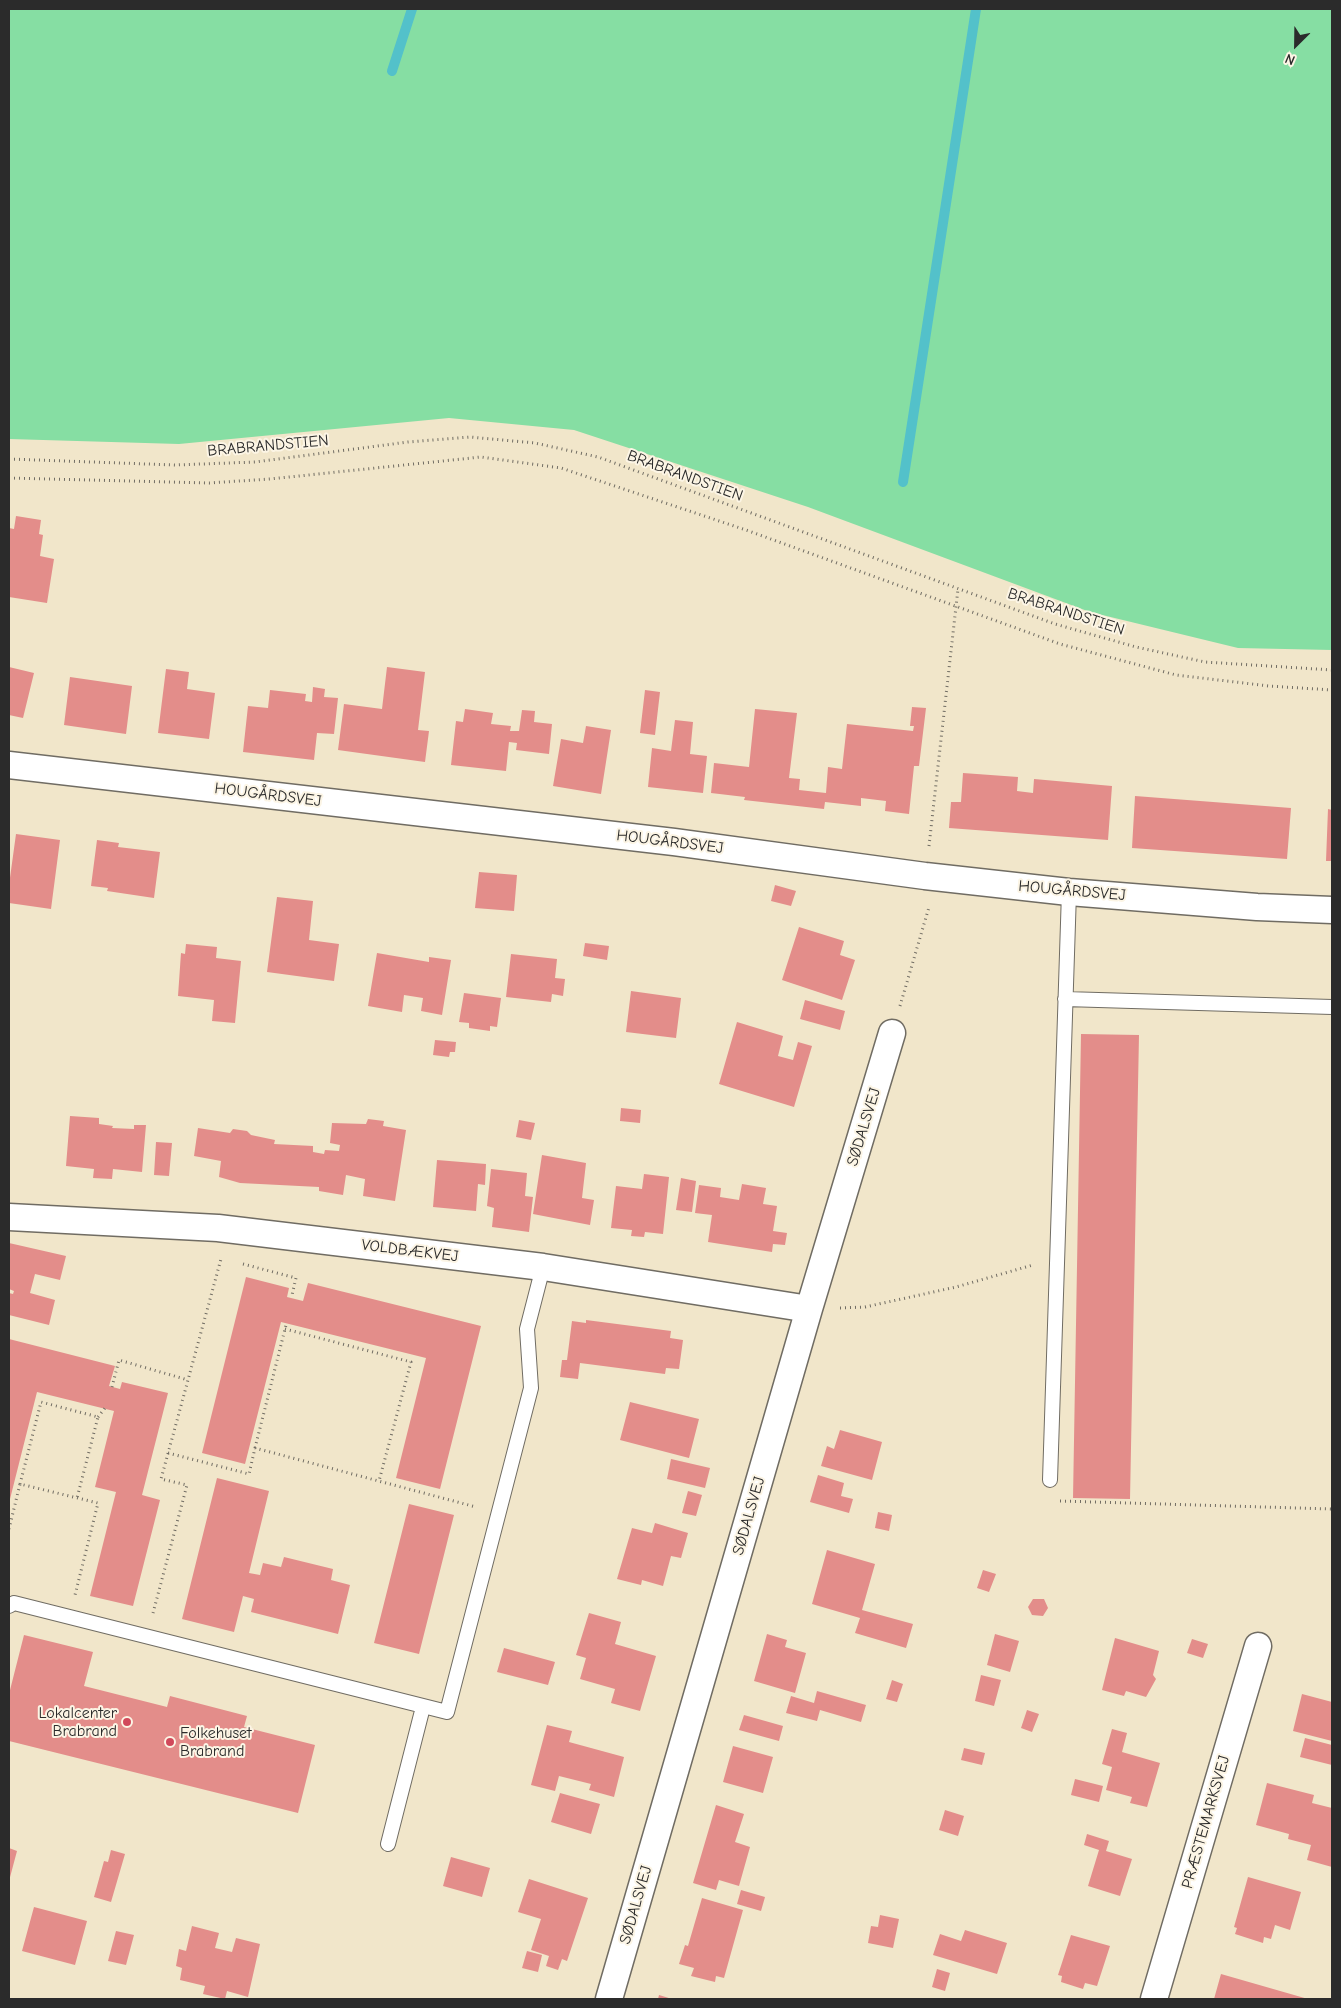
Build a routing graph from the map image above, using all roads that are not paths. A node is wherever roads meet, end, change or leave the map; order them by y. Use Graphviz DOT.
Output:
graph roads {
  1 [pos="9,765"];
  2 [pos="1069,892"];
  3 [pos="1332,910"];
  4 [pos="1065,999"];
  5 [pos="1332,1007"];
  6 [pos="892,1033"];
  7 [pos="9,1217"];
  8 [pos="543,1266"];
  9 [pos="809,1309"];
  10 [pos="1050,1480"];
  11 [pos="9,1606"];
  12 [pos="1258,1646"];
  13 [pos="423,1707"];
  14 [pos="388,1844"];
  15 [pos="609,1999"];
  16 [pos="1154,1999"];
  1 -- 2 [label="street, HOUGÅRDSVEJ"];
  2 -- 3 [label="street, HOUGÅRDSVEJ"];
  2 -- 4 [label="lane"];
  4 -- 5 [label="lane"];
  4 -- 10 [label="lane"];
  6 -- 9 [label="street, SØDALSVEJ"];
  7 -- 8 [label="street, VOLDBÆKVEJ"];
  8 -- 9 [label="street, VOLDBÆKVEJ"];
  8 -- 13 [label="lane"];
  9 -- 15 [label="street, SØDALSVEJ"];
  11 -- 13 [label="lane"];
  12 -- 16 [label="street, PRÆSTEMARKSVEJ"];
  13 -- 14 [label="lane"];
}
